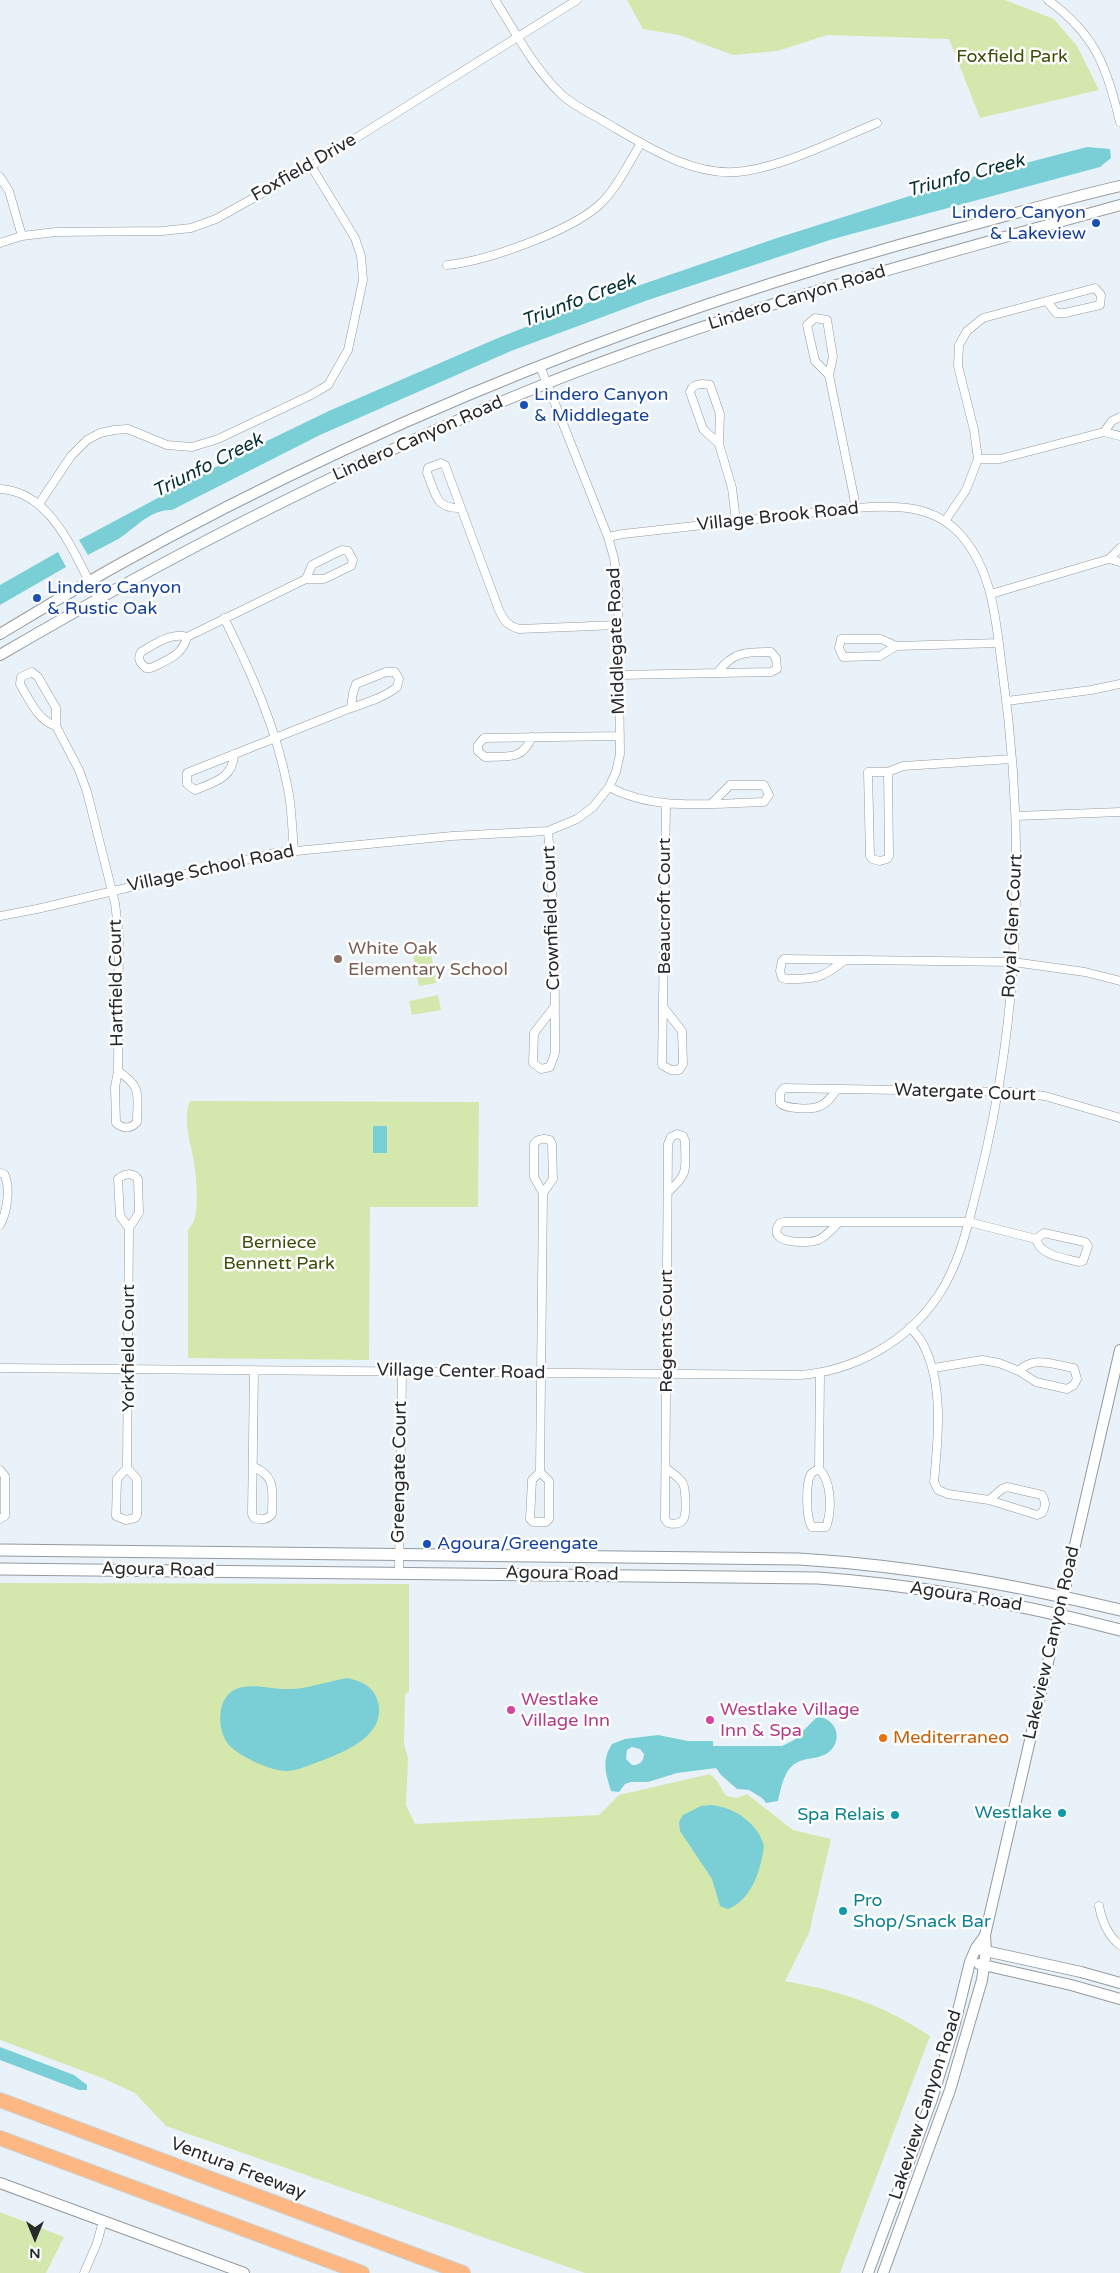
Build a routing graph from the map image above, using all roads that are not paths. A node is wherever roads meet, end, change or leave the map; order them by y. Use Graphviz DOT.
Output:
graph roads {
  1 [pos="495,0"];
  2 [pos="577,0"];
  3 [pos="1048,0"];
  4 [pos="518,36"];
  5 [pos="1120,122"];
  6 [pos="877,123"];
  7 [pos="641,143"];
  8 [pos="311,166"];
  9 [pos="0,177"];
  10 [pos="1120,186"];
  11 [pos="1120,205"];
  12 [pos="22,236"];
  13 [pos="0,243"];
  14 [pos="447,265"];
  15 [pos="1047,301"];
  16 [pos="540,366"];
  17 [pos="829,375"];
  18 [pos="547,383"];
  19 [pos="1120,417"];
  20 [pos="1104,432"];
  21 [pos="1120,436"];
  22 [pos="719,444"];
  23 [pos="978,459"];
  24 [pos="0,489"];
  25 [pos="39,504"];
  26 [pos="461,508"];
  27 [pos="855,508"];
  28 [pos="736,521"];
  29 [pos="945,521"];
  30 [pos="608,537"];
  31 [pos="1120,548"];
  32 [pos="1109,559"];
  33 [pos="1120,562"];
  34 [pos="306,579"];
  35 [pos="88,580"];
  36 [pos="991,594"];
  37 [pos="98,598"];
  38 [pos="224,618"];
  39 [pos="618,625"];
  40 [pos="0,634"];
  41 [pos="187,637"];
  42 [pos="999,643"];
  43 [pos="896,646"];
  44 [pos="0,655"];
  45 [pos="718,672"];
  46 [pos="619,675"];
  47 [pos="1120,684"];
  48 [pos="1007,701"];
  49 [pos="351,708"];
  50 [pos="56,726"];
  51 [pos="620,736"];
  52 [pos="532,737"];
  53 [pos="275,738"];
  54 [pos="234,754"];
  55 [pos="1012,759"];
  56 [pos="888,772"];
  57 [pos="609,787"];
  58 [pos="712,803"];
  59 [pos="666,804"];
  60 [pos="1120,812"];
  61 [pos="1016,816"];
  62 [pos="548,830"];
  63 [pos="513,832"];
  64 [pos="294,850"];
  65 [pos="112,890"];
  66 [pos="0,916"];
  67 [pos="845,960"];
  68 [pos="1013,962"];
  69 [pos="1120,982"];
  70 [pos="555,1006"];
  71 [pos="664,1008"];
  72 [pos="118,1070"];
  73 [pos="837,1089"];
  74 [pos="998,1091"];
  75 [pos="1120,1118"];
  76 [pos="0,1173"];
  77 [pos="668,1192"];
  78 [pos="543,1193"];
  79 [pos="839,1222"];
  80 [pos="969,1222"];
  81 [pos="0,1225"];
  82 [pos="129,1228"];
  83 [pos="1036,1240"];
  84 [pos="910,1327"];
  85 [pos="1120,1350"];
  86 [pos="0,1368"];
  87 [pos="934,1368"];
  88 [pos="129,1369"];
  89 [pos="254,1370"];
  90 [pos="1019,1371"];
  91 [pos="402,1372"];
  92 [pos="541,1373"];
  93 [pos="667,1374"];
  94 [pos="820,1374"];
  95 [pos="254,1467"];
  96 [pos="128,1468"];
  97 [pos="666,1469"];
  98 [pos="819,1469"];
  99 [pos="0,1470"];
  100 [pos="540,1472"];
  101 [pos="989,1500"];
  102 [pos="0,1519"];
  103 [pos="0,1550"];
  104 [pos="399,1553"];
  105 [pos="0,1569"];
  106 [pos="399,1572"];
  107 [pos="1062,1596"];
  108 [pos="1120,1610"];
  109 [pos="1059,1614"];
  110 [pos="1120,1630"];
  111 [pos="1099,1906"];
  112 [pos="984,1937"];
  113 [pos="1120,1946"];
  114 [pos="976,1948"];
  115 [pos="986,1951"];
  116 [pos="970,1962"];
  117 [pos="984,1966"];
  118 [pos="1120,1983"];
  119 [pos="1120,1999"];
  120 [pos="0,2100"];
  121 [pos="0,2138"];
  122 [pos="0,2182"];
  123 [pos="103,2221"];
  124 [pos="84,2273"];
  125 [pos="244,2273"];
  126 [pos="362,2273"];
  127 [pos="463,2273"];
  128 [pos="868,2273"];
  129 [pos="883,2273"];
  1 -- 4 [label="street"];
  2 -- 4 [label="street, Foxfield Drive"];
  3 -- 5 [label="street"];
  4 -- 7 [label="street"];
  4 -- 8 [label="street, Foxfield Drive"];
  6 -- 7 [label="street"];
  7 -- 14 [label="street"];
  8 -- 12 [label="street, Foxfield Drive"];
  8 -- 25 [label="street"];
  9 -- 12 [label="street"];
  10 -- 16 [label="street, Lindero Canyon Road"];
  11 -- 18 [label="street, Lindero Canyon Road"];
  12 -- 13 [label="street, Foxfield Drive"];
  15 -- 15 [label="street"];
  15 -- 23 [label="street"];
  16 -- 18 [label="street, Middlegate Road"];
  16 -- 35 [label="street, Lindero Canyon Road"];
  17 -- 17 [label="street"];
  17 -- 27 [label="street"];
  18 -- 30 [label="street, Middlegate Road"];
  18 -- 37 [label="street, Lindero Canyon Road"];
  19 -- 20 [label="street"];
  20 -- 21 [label="street"];
  20 -- 23 [label="street"];
  22 -- 22 [label="street"];
  22 -- 28 [label="street"];
  23 -- 29 [label="street"];
  24 -- 25 [label="street"];
  25 -- 35 [label="street"];
  26 -- 26 [label="street"];
  26 -- 39 [label="street"];
  27 -- 28 [label="street, Village Brook Road"];
  27 -- 29 [label="street, Village Brook Road"];
  28 -- 30 [label="street, Village Brook Road"];
  29 -- 36 [label="street, Royal Glen Court"];
  30 -- 39 [label="street, Middlegate Road"];
  31 -- 32 [label="street"];
  32 -- 33 [label="street"];
  32 -- 36 [label="street"];
  34 -- 34 [label="street"];
  34 -- 38 [label="street"];
  35 -- 37 [label="street"];
  35 -- 40 [label="street, Lindero Canyon Road"];
  36 -- 42 [label="street, Royal Glen Court"];
  37 -- 44 [label="street, Lindero Canyon Road"];
  38 -- 41 [label="street"];
  38 -- 53 [label="street"];
  39 -- 46 [label="street, Middlegate Road"];
  41 -- 41 [label="street"];
  42 -- 43 [label="street"];
  42 -- 48 [label="street, Royal Glen Court"];
  43 -- 43 [label="street"];
  45 -- 45 [label="street"];
  45 -- 46 [label="street"];
  46 -- 51 [label="street, Middlegate Road"];
  47 -- 48 [label="street"];
  48 -- 55 [label="street, Royal Glen Court"];
  49 -- 49 [label="street"];
  49 -- 53 [label="street"];
  50 -- 50 [label="street, Hartfield Court"];
  50 -- 65 [label="street, Hartfield Court"];
  51 -- 52 [label="street"];
  51 -- 57 [label="street, Middlegate Road"];
  52 -- 52 [label="street"];
  53 -- 54 [label="street"];
  53 -- 64 [label="street"];
  54 -- 54 [label="street"];
  55 -- 56 [label="street"];
  55 -- 61 [label="street, Royal Glen Court"];
  56 -- 56 [label="street"];
  57 -- 59 [label="street"];
  57 -- 62 [label="street, Middlegate Road"];
  58 -- 58 [label="street"];
  58 -- 59 [label="street"];
  59 -- 71 [label="street, Beaucroft Court"];
  60 -- 61 [label="street"];
  61 -- 68 [label="street, Royal Glen Court"];
  62 -- 63 [label="street, Middlegate Road"];
  62 -- 70 [label="street, Crownfield Court"];
  63 -- 64 [label="street, Village School Road"];
  64 -- 65 [label="street, Village School Road"];
  65 -- 66 [label="street, Village School Road"];
  65 -- 72 [label="street, Hartfield Court"];
  67 -- 67 [label="street"];
  67 -- 68 [label="street"];
  68 -- 69 [label="street"];
  68 -- 74 [label="street, Royal Glen Court"];
  70 -- 70 [label="street, Crownfield Court"];
  71 -- 71 [label="street, Beaucroft Court"];
  72 -- 72 [label="street, Hartfield Court"];
  73 -- 73 [label="street, Watergate Court"];
  73 -- 74 [label="street, Watergate Court"];
  74 -- 75 [label="street, Watergate Court"];
  74 -- 80 [label="street, Royal Glen Court"];
  76 -- 81 [label="street"];
  77 -- 77 [label="street, Regents Court"];
  77 -- 93 [label="street, Regents Court"];
  78 -- 78 [label="street"];
  78 -- 92 [label="street"];
  79 -- 79 [label="street"];
  79 -- 80 [label="street"];
  80 -- 83 [label="street"];
  80 -- 84 [label="street, Royal Glen Court"];
  82 -- 82 [label="street, Yorkfield Court"];
  82 -- 88 [label="street, Yorkfield Court"];
  83 -- 83 [label="street"];
  84 -- 87 [label="street"];
  84 -- 94 [label="street, Village Center Road"];
  85 -- 107 [label="street, Lakeview Canyon Road"];
  86 -- 88 [label="street, Village Center Road"];
  87 -- 90 [label="street"];
  87 -- 101 [label="street"];
  88 -- 89 [label="street, Village Center Road"];
  88 -- 96 [label="street, Yorkfield Court"];
  89 -- 91 [label="street, Village Center Road"];
  89 -- 95 [label="street"];
  90 -- 90 [label="street"];
  91 -- 92 [label="street, Village Center Road"];
  91 -- 104 [label="street, Greengate Court"];
  92 -- 93 [label="street, Village Center Road"];
  92 -- 100 [label="street"];
  93 -- 94 [label="street, Village Center Road"];
  93 -- 97 [label="street, Regents Court"];
  94 -- 98 [label="street"];
  95 -- 95 [label="street"];
  96 -- 96 [label="street, Yorkfield Court"];
  97 -- 97 [label="street, Regents Court"];
  98 -- 98 [label="street"];
  99 -- 102 [label="street"];
  100 -- 100 [label="street"];
  101 -- 101 [label="street"];
  103 -- 104 [label="main road, Agoura Road"];
  104 -- 106 [label="street, Greengate Court"];
  104 -- 107 [label="main road, Agoura Road"];
  105 -- 106 [label="main road, Agoura Road"];
  106 -- 109 [label="main road, Agoura Road"];
  107 -- 108 [label="main road, Agoura Road"];
  107 -- 109 [label="street, Lakeview Canyon Road"];
  109 -- 110 [label="main road, Agoura Road"];
  109 -- 112 [label="street, Lakeview Canyon Road"];
  111 -- 113 [label="street"];
  112 -- 114 [label="street, Lakeview Canyon Road"];
  112 -- 115 [label="street, Lakeview Canyon Road"];
  114 -- 115 [label="street"];
  114 -- 116 [label="street, Lakeview Canyon Road"];
  115 -- 117 [label="street, Lakeview Canyon Road"];
  115 -- 118 [label="street"];
  116 -- 117 [label="street"];
  116 -- 128 [label="street, Lakeview Canyon Road"];
  117 -- 119 [label="street"];
  117 -- 129 [label="street, Lakeview Canyon Road"];
  120 -- 127 [label="highway, Ventura Freeway"];
  121 -- 126 [label="highway"];
  122 -- 123 [label="street"];
  123 -- 124 [label="street"];
  123 -- 125 [label="street"];
}
